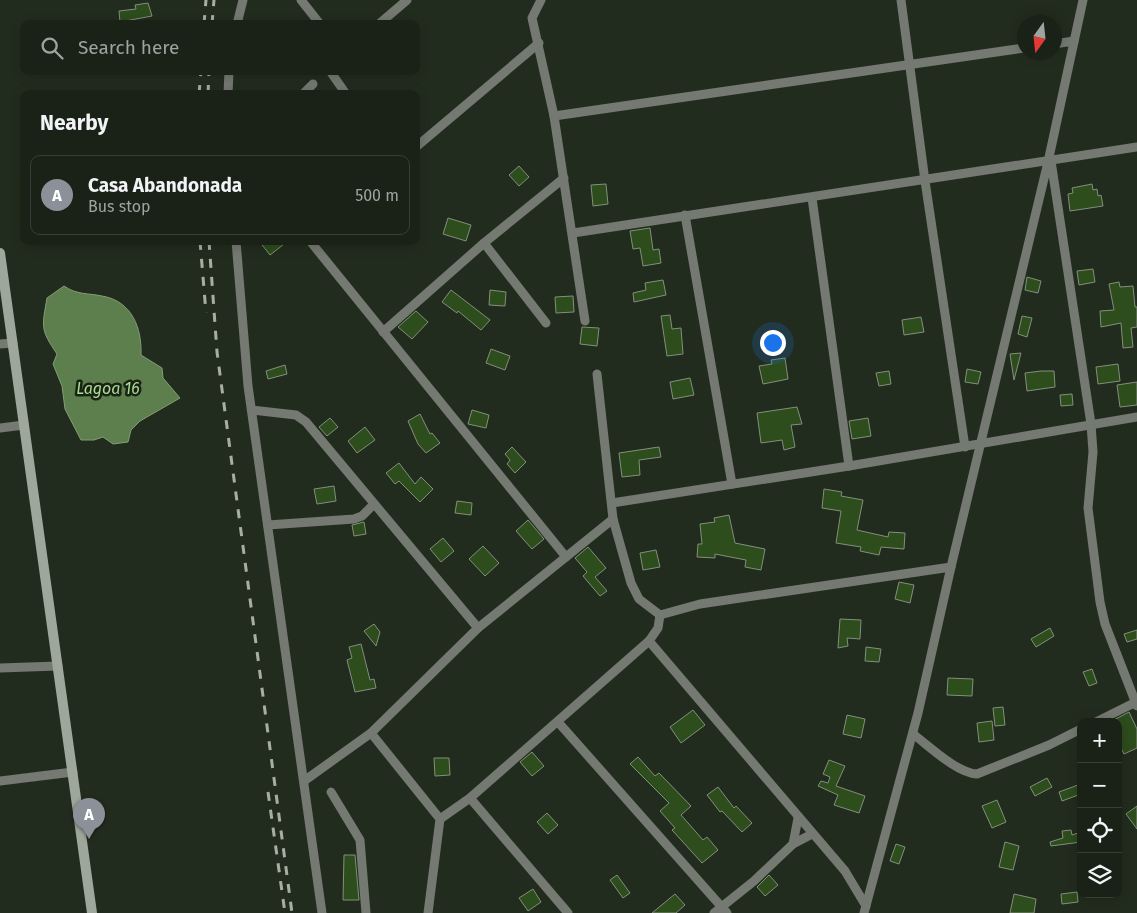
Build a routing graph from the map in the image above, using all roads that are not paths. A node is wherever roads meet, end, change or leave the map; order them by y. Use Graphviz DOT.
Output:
graph roads {
  1 [pos="243,0"];
  2 [pos="301,0"];
  3 [pos="407,0"];
  4 [pos="541,0"];
  5 [pos="901,0"];
  6 [pos="1083,0"];
  7 [pos="238,20"];
  8 [pos="317,20"];
  9 [pos="384,20"];
  10 [pos="1074,41"];
  11 [pos="539,43"];
  12 [pos="1062,43"];
  13 [pos="1017,49"];
  14 [pos="910,64"];
  15 [pos="229,75"];
  16 [pos="333,75"];
  17 [pos="313,84"];
  18 [pos="228,90"];
  19 [pos="307,90"];
  20 [pos="343,90"];
  21 [pos="554,116"];
  22 [pos="420,144"];
  23 [pos="1137,147"];
  24 [pos="1049,162"];
  25 [pos="564,178"];
  26 [pos="925,181"];
  27 [pos="812,198"];
  28 [pos="685,215"];
  29 [pos="573,233"];
  30 [pos="484,243"];
  31 [pos="236,245"];
  32 [pos="313,245"];
  33 [pos="0,253"];
  34 [pos="585,321"];
  35 [pos="546,323"];
  36 [pos="383,332"];
  37 [pos="13,343"];
  38 [pos="0,344"];
  39 [pos="597,374"];
  40 [pos="252,410"];
  41 [pos="1137,417"];
  42 [pos="1091,424"];
  43 [pos="24,425"];
  44 [pos="0,428"];
  45 [pos="981,444"];
  46 [pos="965,447"];
  47 [pos="849,466"];
  48 [pos="732,484"];
  49 [pos="612,503"];
  50 [pos="374,504"];
  51 [pos="613,519"];
  52 [pos="268,525"];
  53 [pos="566,557"];
  54 [pos="951,567"];
  55 [pos="930,571"];
  56 [pos="946,586"];
  57 [pos="660,616"];
  58 [pos="478,628"];
  59 [pos="649,641"];
  60 [pos="58,666"];
  61 [pos="0,668"];
  62 [pos="1136,704"];
  63 [pos="1105,718"];
  64 [pos="558,722"];
  65 [pos="1077,731"];
  66 [pos="371,733"];
  67 [pos="913,734"];
  68 [pos="73,772"];
  69 [pos="0,781"];
  70 [pos="304,781"];
  71 [pos="331,792"];
  72 [pos="470,798"];
  73 [pos="798,818"];
  74 [pos="440,819"];
  75 [pos="812,834"];
  76 [pos="793,844"];
  77 [pos="865,909"];
  78 [pos="724,910"];
  79 [pos="92,913"];
  80 [pos="322,913"];
  81 [pos="366,913"];
  82 [pos="428,913"];
  83 [pos="568,913"];
  84 [pos="714,913"];
  1 -- 7 [label="street"];
  2 -- 8 [label="street"];
  3 -- 9 [label="street"];
  4 -- 11 [label="street"];
  5 -- 14 [label="street"];
  6 -- 10 [label="street"];
  10 -- 12 [label="street"];
  10 -- 24 [label="street"];
  11 -- 21 [label="street"];
  11 -- 22 [label="street"];
  13 -- 14 [label="street"];
  14 -- 21 [label="street"];
  14 -- 26 [label="street"];
  15 -- 18 [label="street"];
  16 -- 20 [label="street"];
  17 -- 19 [label="street"];
  21 -- 25 [label="street"];
  23 -- 24 [label="street"];
  24 -- 26 [label="street"];
  24 -- 42 [label="street"];
  24 -- 45 [label="street"];
  25 -- 29 [label="street"];
  25 -- 30 [label="street"];
  26 -- 27 [label="street"];
  26 -- 46 [label="street"];
  27 -- 28 [label="street"];
  27 -- 47 [label="street"];
  28 -- 29 [label="street"];
  28 -- 48 [label="street"];
  29 -- 34 [label="street"];
  30 -- 35 [label="street"];
  30 -- 36 [label="street"];
  31 -- 40 [label="street"];
  32 -- 36 [label="street"];
  33 -- 37 [label="street"];
  36 -- 53 [label="street"];
  37 -- 38 [label="street"];
  37 -- 43 [label="street"];
  39 -- 49 [label="street"];
  40 -- 50 [label="street"];
  40 -- 52 [label="street"];
  41 -- 42 [label="street"];
  42 -- 45 [label="street"];
  42 -- 62 [label="street"];
  43 -- 44 [label="street"];
  43 -- 60 [label="street"];
  45 -- 46 [label="street"];
  45 -- 54 [label="street"];
  46 -- 47 [label="street"];
  47 -- 48 [label="street"];
  48 -- 49 [label="street"];
  49 -- 51 [label="street"];
  50 -- 52 [label="street"];
  50 -- 58 [label="street"];
  51 -- 53 [label="street"];
  51 -- 57 [label="street"];
  52 -- 70 [label="street"];
  53 -- 58 [label="street"];
  54 -- 55 [label="street"];
  54 -- 56 [label="street"];
  55 -- 56 [label="street"];
  55 -- 57 [label="street"];
  56 -- 67 [label="street"];
  57 -- 59 [label="street"];
  58 -- 66 [label="street"];
  59 -- 64 [label="street"];
  59 -- 73 [label="street"];
  60 -- 61 [label="street"];
  60 -- 68 [label="street"];
  62 -- 63 [label="street"];
  64 -- 72 [label="street"];
  64 -- 78 [label="street"];
  65 -- 67 [label="street"];
  66 -- 70 [label="street"];
  66 -- 74 [label="street"];
  67 -- 77 [label="street"];
  68 -- 69 [label="street"];
  68 -- 79 [label="street"];
  70 -- 80 [label="street"];
  71 -- 81 [label="street"];
  72 -- 74 [label="street"];
  72 -- 83 [label="street"];
  73 -- 75 [label="street"];
  73 -- 76 [label="street"];
  74 -- 82 [label="street"];
  75 -- 76 [label="street"];
  75 -- 77 [label="street"];
  76 -- 78 [label="street"];
  78 -- 84 [label="street"];
}
